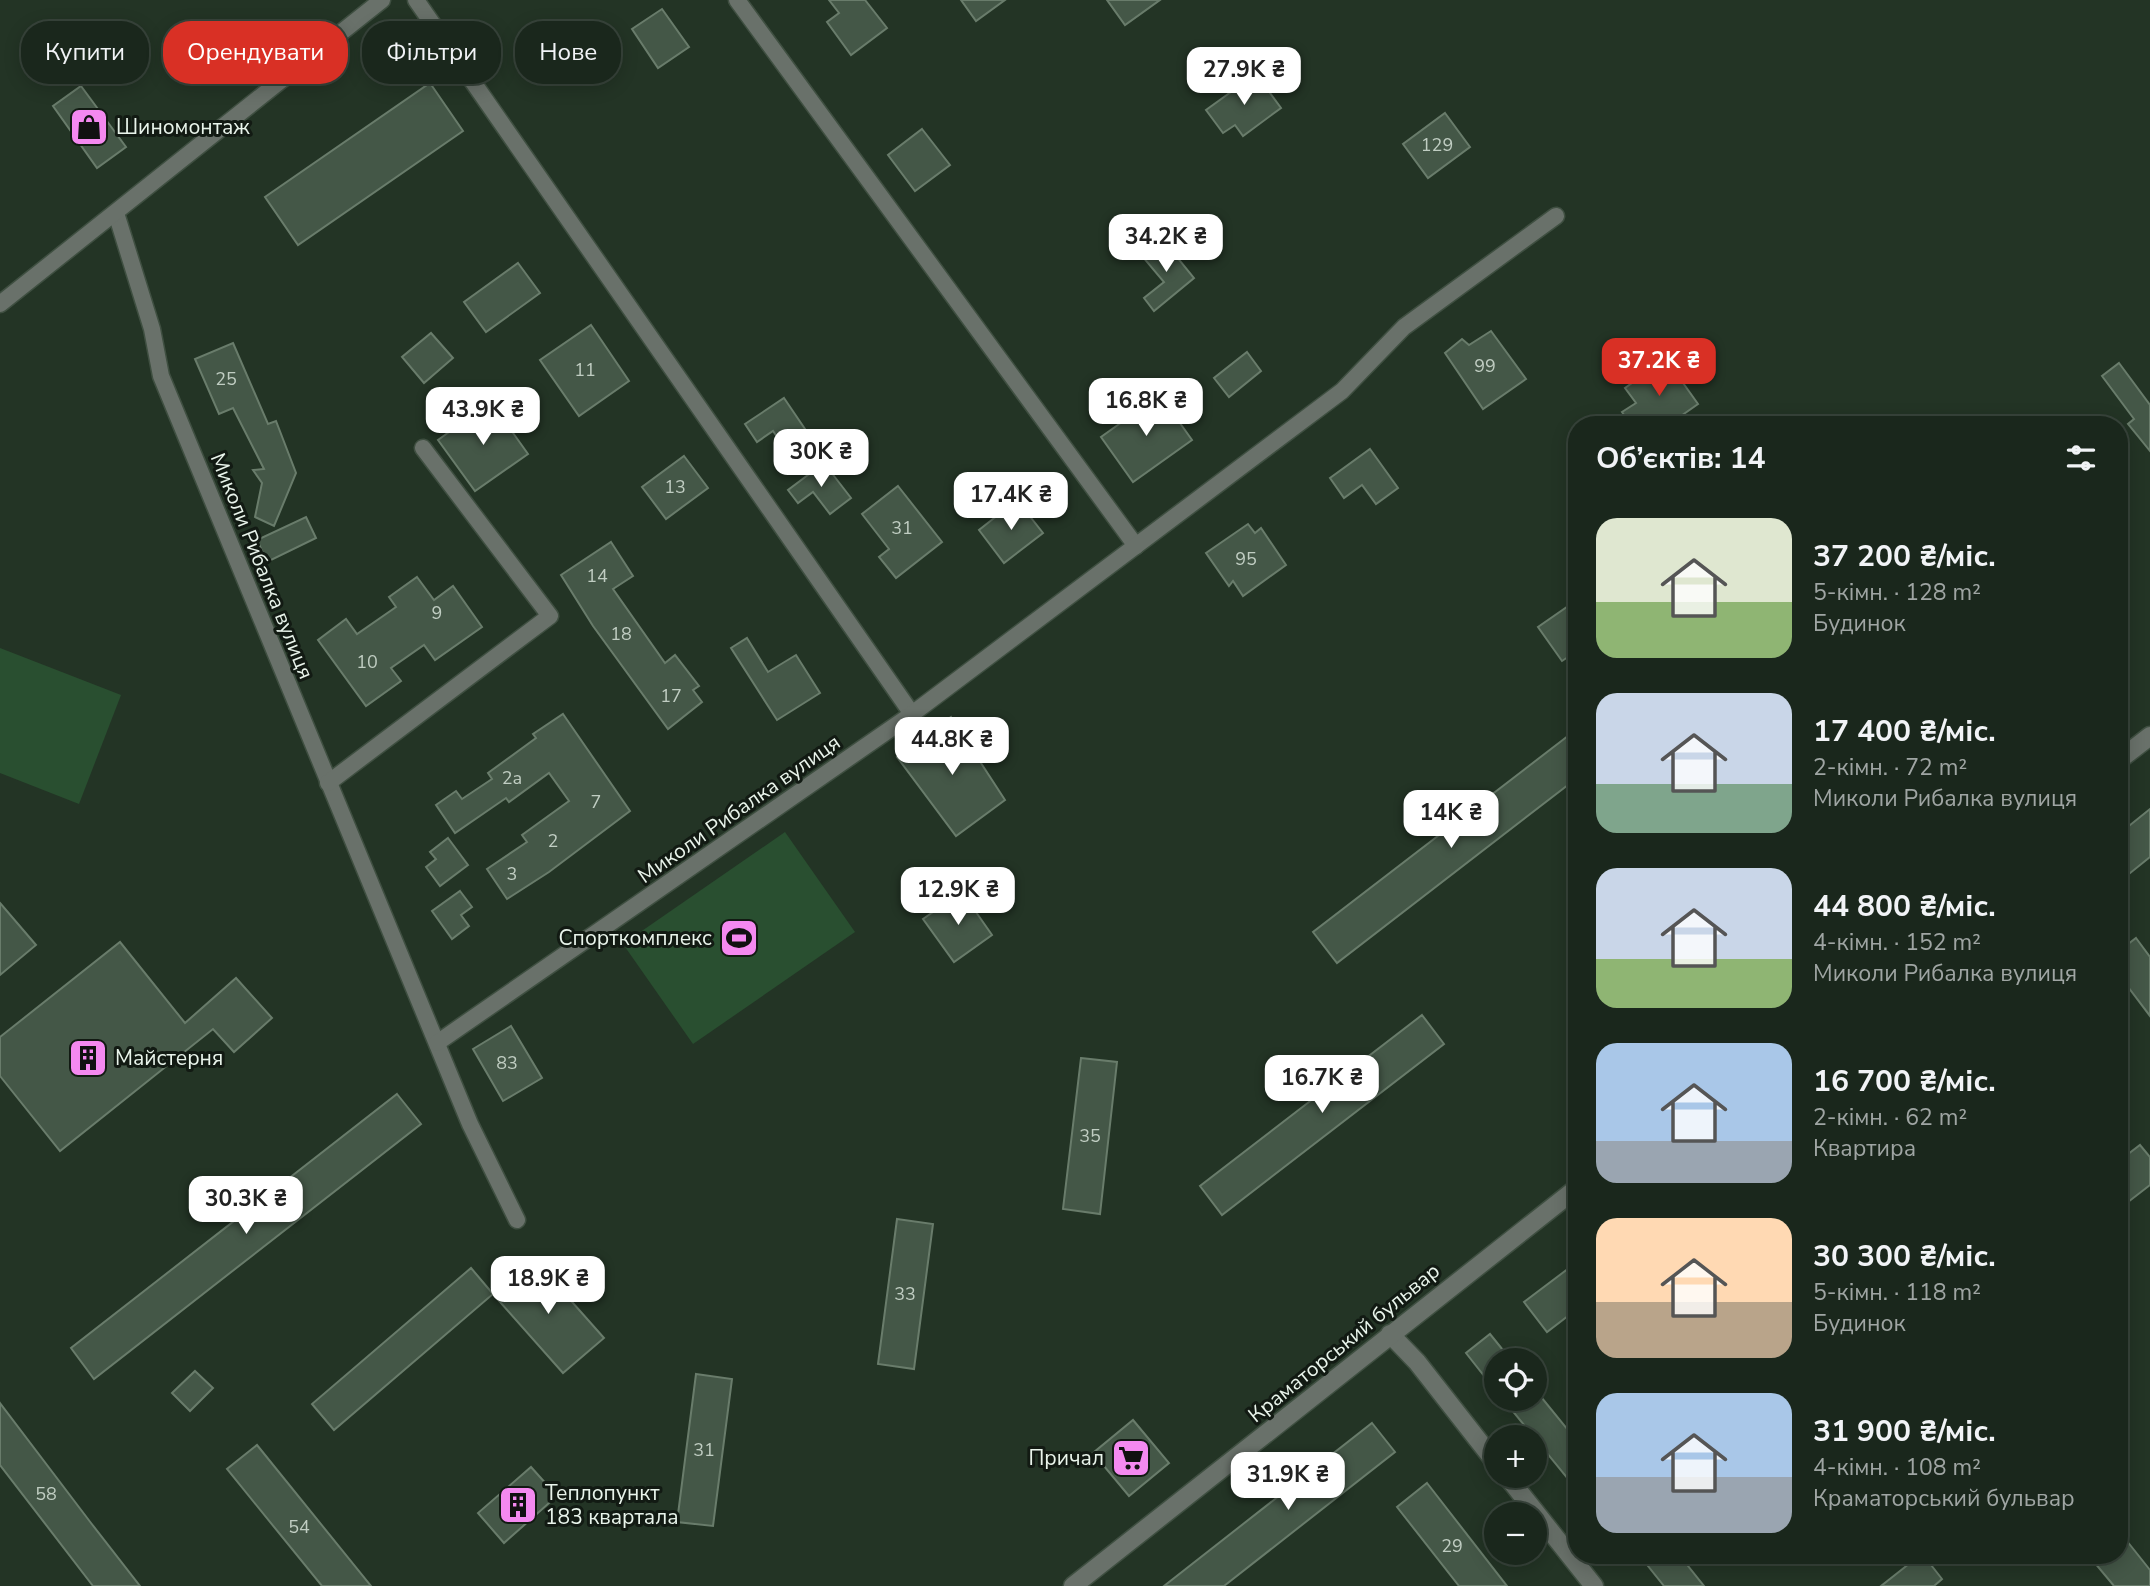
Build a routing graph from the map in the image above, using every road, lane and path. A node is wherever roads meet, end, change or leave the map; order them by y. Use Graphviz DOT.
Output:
graph roads {
  1 [pos="382,0"];
  2 [pos="416,0"];
  3 [pos="737,0"];
  4 [pos="116,213"];
  5 [pos="1556,216"];
  6 [pos="0,304"];
  7 [pos="423,448"];
  8 [pos="1136,546"];
  9 [pos="912,714"];
  10 [pos="2150,736"];
  11 [pos="2128,753"];
  12 [pos="328,783"];
  13 [pos="437,1043"];
  14 [pos="1568,1195"];
  15 [pos="517,1220"];
  16 [pos="1390,1334"];
  17 [pos="1484,1448"];
  18 [pos="1516,1488"];
  19 [pos="1568,1553"];
  20 [pos="1577,1564"];
  21 [pos="1073,1586"];
  22 [pos="1594,1586"];
  1 -- 4 [label="street"];
  2 -- 9 [label="street"];
  3 -- 8 [label="street"];
  4 -- 6 [label="street"];
  4 -- 12 [label="street, Миколи Рибалка вулиця"];
  5 -- 8 [label="street, Миколи Рибалка вулиця"];
  7 -- 12 [label="street"];
  8 -- 9 [label="street, Миколи Рибалка вулиця"];
  9 -- 13 [label="street, Миколи Рибалка вулиця"];
  10 -- 11 [label="street"];
  12 -- 13 [label="street, Миколи Рибалка вулиця"];
  13 -- 15 [label="street, Миколи Рибалка вулиця"];
  14 -- 16 [label="street, Краматорський бульвар"];
  16 -- 17 [label="street"];
  16 -- 21 [label="street, Краматорський бульвар"];
  18 -- 19 [label="street"];
  20 -- 22 [label="street"];
}
